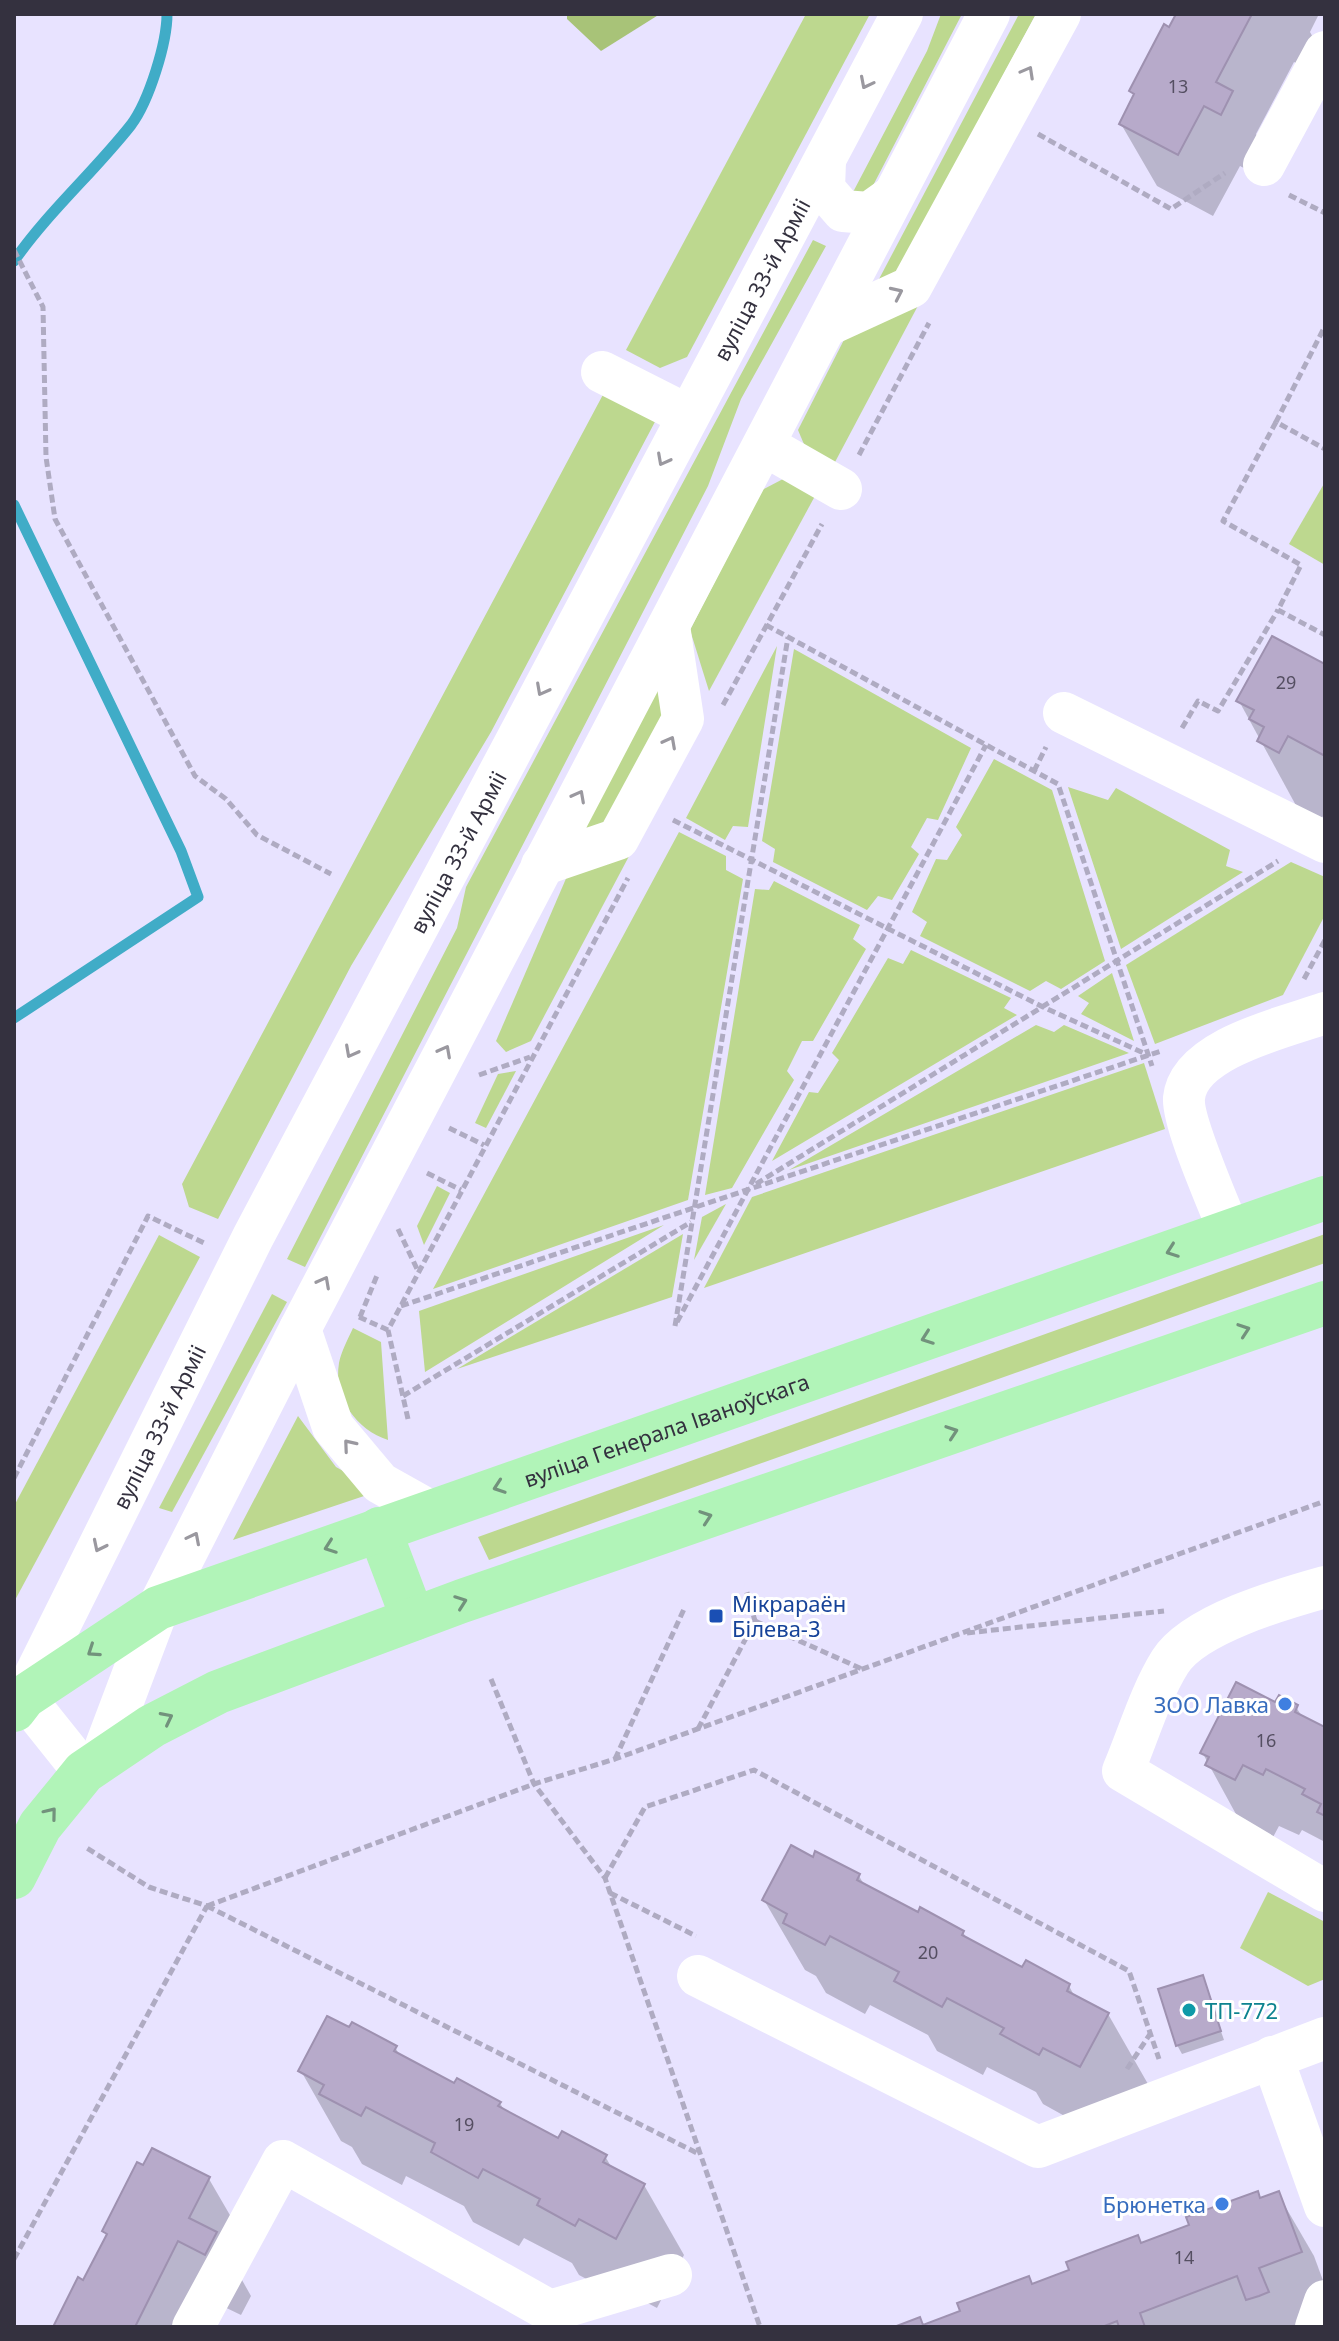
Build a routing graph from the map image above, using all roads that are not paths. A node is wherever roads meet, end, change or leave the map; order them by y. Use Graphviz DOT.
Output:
graph roads {
  1 [pos="902,14"];
  2 [pos="989,14"];
  3 [pos="1060,14"];
  4 [pos="1325,52"];
  5 [pos="825,161"];
  6 [pos="1250,166"];
  7 [pos="890,198"];
  8 [pos="784,240"];
  9 [pos="848,278"];
  10 [pos="826,326"];
  11 [pos="602,372"];
  12 [pos="687,415"];
  13 [pos="764,445"];
  14 [pos="841,489"];
  15 [pos="669,626"];
  16 [pos="1064,713"];
  17 [pos="1306,849"];
  18 [pos="542,865"];
  19 [pos="1312,1001"];
  20 [pos="1325,1198"];
  21 [pos="1229,1231"];
  22 [pos="1325,1303"];
  23 [pos="300,1329"];
  24 [pos="430,1511"];
  25 [pos="379,1529"];
  26 [pos="1325,1587"];
  27 [pos="158,1608"];
  28 [pos="413,1619"];
  29 [pos="19,1704"];
  30 [pos="92,1765"];
  31 [pos="14,1877"];
  32 [pos="1325,1891"];
  33 [pos="703,1959"];
  34 [pos="1325,2038"];
  35 [pos="1272,2057"];
  36 [pos="1325,2206"];
  37 [pos="671,2275"];
  38 [pos="1325,2301"];
  39 [pos="193,2327"];
  40 [pos="1316,2327"];
  1 -- 5 [label="street, вуліца 33-й Арміі, one-way"];
  2 -- 7 [label="street"];
  10 -- 3 [label="street, one-way"];
  4 -- 6 [label="street"];
  5 -- 7 [label="street"];
  5 -- 8 [label="street, вуліца 33-й Арміі"];
  7 -- 9 [label="street"];
  8 -- 9 [label="street"];
  8 -- 12 [label="street, вуліца 33-й Арміі"];
  9 -- 10 [label="street"];
  10 -- 13 [label="street"];
  11 -- 12 [label="street"];
  12 -- 29 [label="street, вуліца 33-й Арміі, one-way"];
  13 -- 14 [label="street"];
  13 -- 15 [label="street"];
  18 -- 15 [label="street, one-way"];
  18 -- 15 [label="street, one-way"];
  16 -- 17 [label="street"];
  23 -- 18 [label="street, one-way"];
  19 -- 21 [label="street"];
  20 -- 21 [label="main road, вуліца Генерала Іваноўскага"];
  21 -- 24 [label="main road, вуліца Генерала Іваноўскага, one-way"];
  28 -- 22 [label="main road, one-way"];
  24 -- 23 [label="street, one-way"];
  27 -- 23 [label="street, one-way"];
  24 -- 25 [label="main road, вуліца Генерала Іваноўскага"];
  25 -- 27 [label="main road, вуліца Генерала Іваноўскага, one-way"];
  25 -- 28 [label="main road"];
  26 -- 32 [label="street"];
  27 -- 29 [label="main road, вуліца Генерала Іваноўскага, one-way"];
  27 -- 30 [label="street"];
  30 -- 28 [label="main road, one-way"];
  29 -- 30 [label="street"];
  31 -- 30 [label="main road, one-way"];
  33 -- 35 [label="street"];
  34 -- 35 [label="street"];
  35 -- 36 [label="street"];
  37 -- 39 [label="street"];
  38 -- 40 [label="street"];
}
